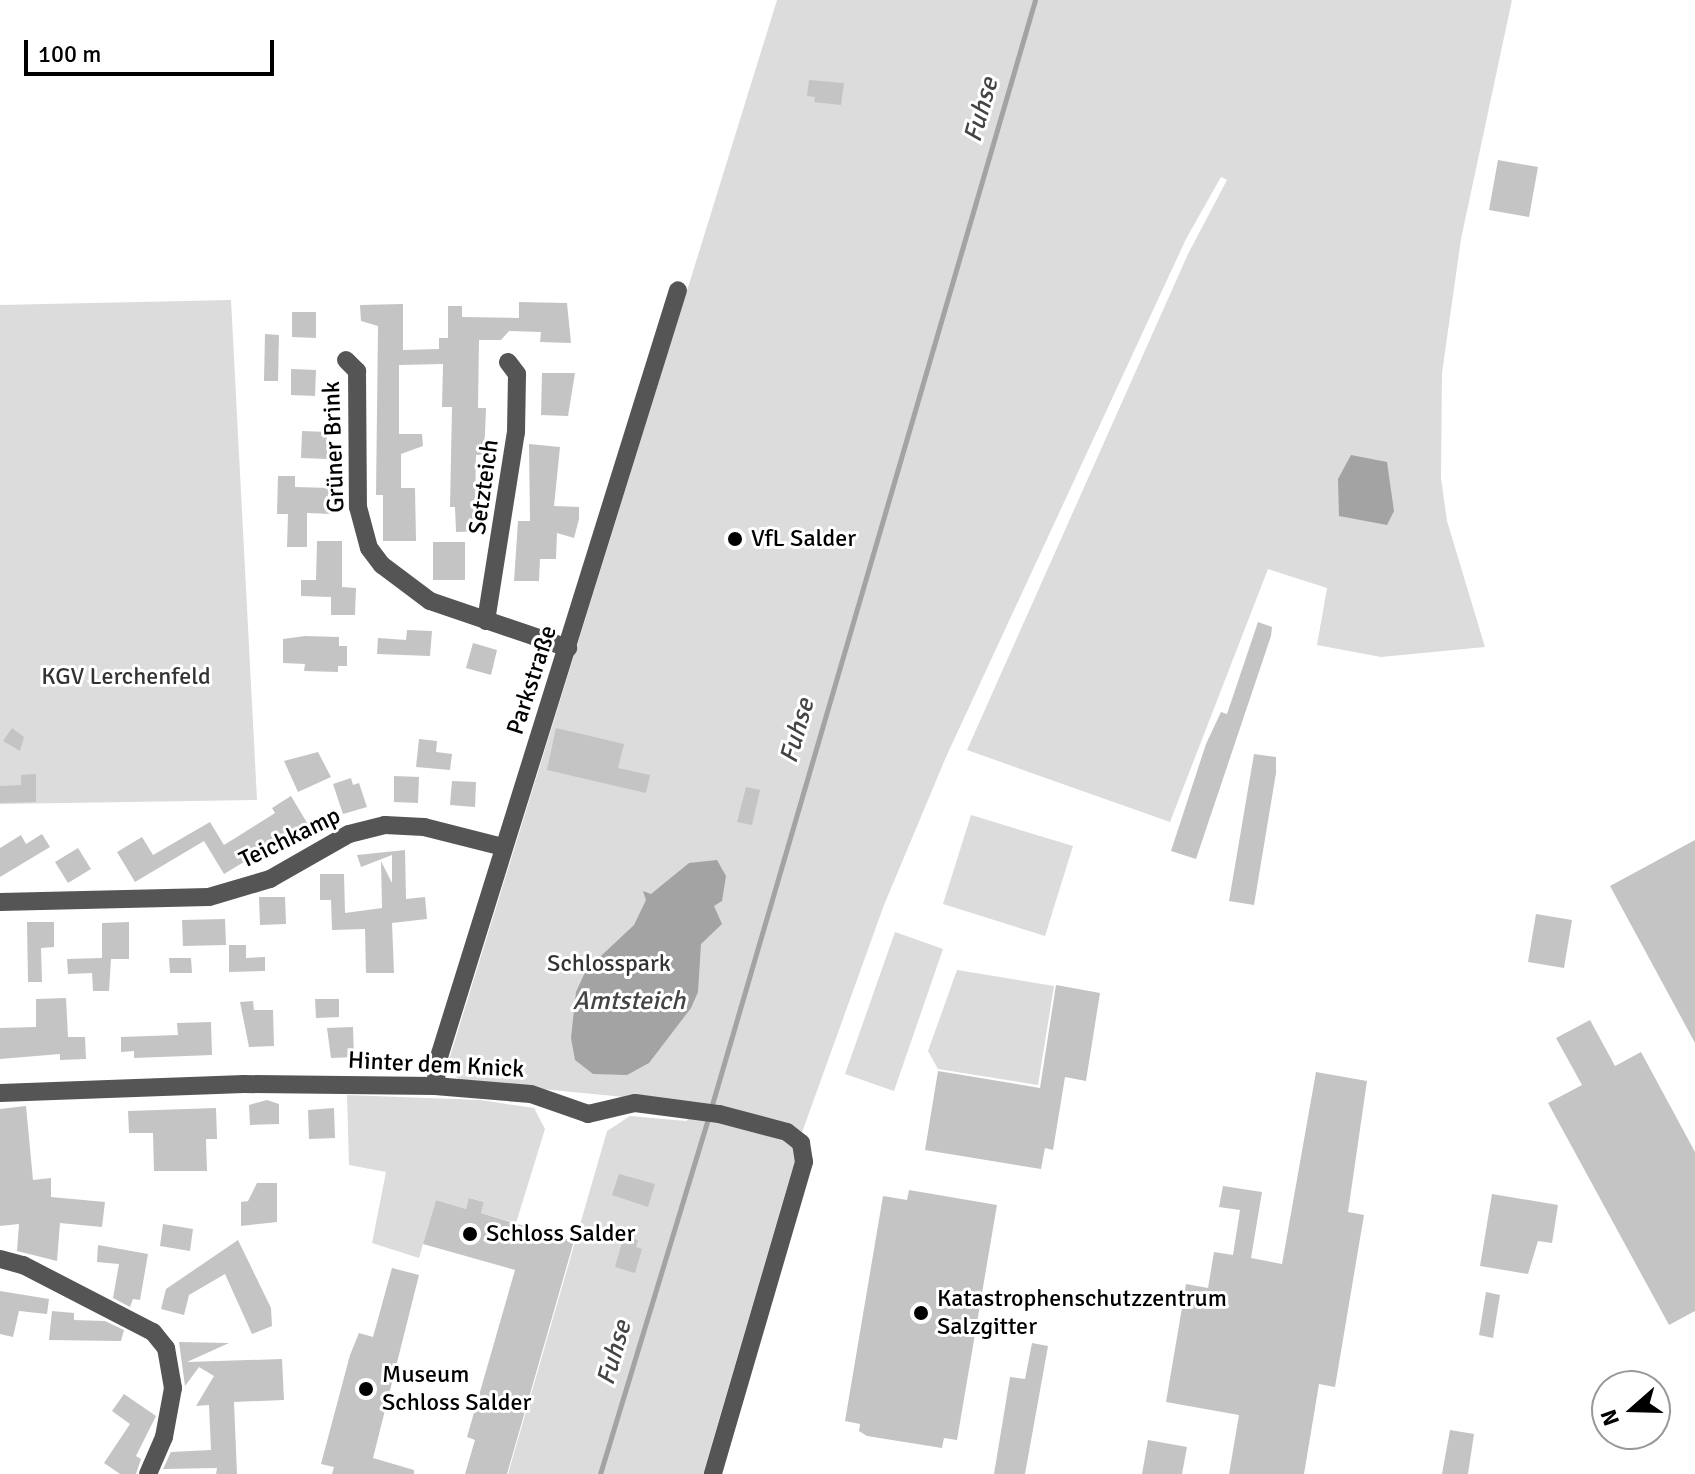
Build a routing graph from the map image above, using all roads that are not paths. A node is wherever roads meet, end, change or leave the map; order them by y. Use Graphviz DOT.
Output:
graph roads {
  1 [pos="678,290"];
  2 [pos="346,360"];
  3 [pos="508,362"];
  4 [pos="486,621"];
  5 [pos="568,648"];
  6 [pos="503,847"];
  7 [pos="0,902"];
  8 [pos="435,1086"];
  9 [pos="0,1093"];
  10 [pos="0,1259"];
  11 [pos="148,1474"];
  12 [pos="713,1474"];
  1 -- 5 [label="street, Parkstraße"];
  2 -- 4 [label="street, Grüner Brink"];
  3 -- 4 [label="street, Setzteich"];
  4 -- 5 [label="street, Grüner Brink"];
  5 -- 6 [label="street, Parkstraße"];
  6 -- 7 [label="street, Teichkamp"];
  6 -- 8 [label="street, Parkstraße"];
  8 -- 9 [label="street, Hinter dem Knick"];
  8 -- 12 [label="street, Hinter dem Knick"];
  10 -- 11 [label="street"];
}
